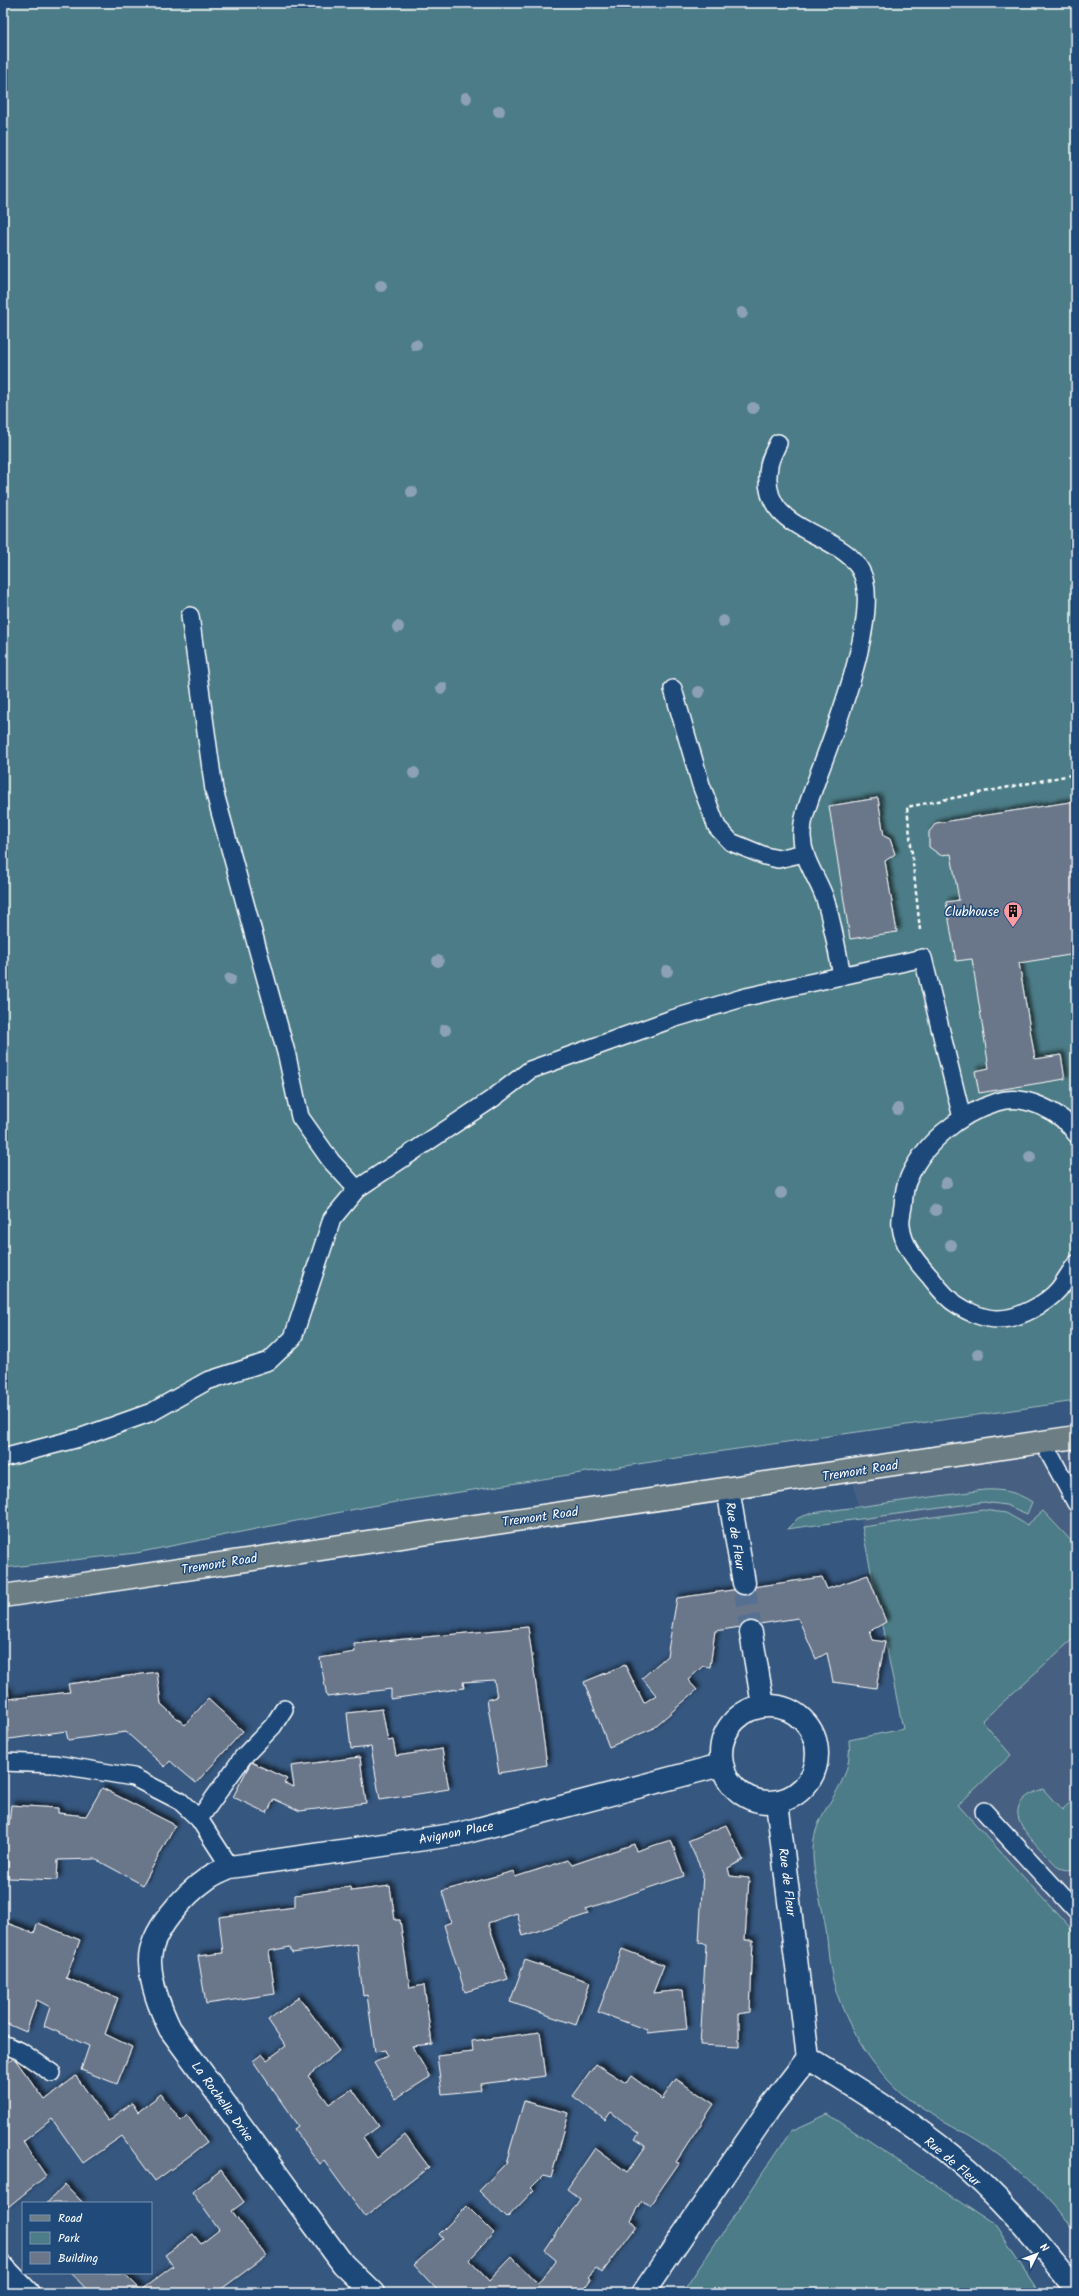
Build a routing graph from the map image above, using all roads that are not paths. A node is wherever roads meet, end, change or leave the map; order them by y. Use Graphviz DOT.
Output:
graph roads {
  1 [pos="778,443"];
  2 [pos="190,616"];
  3 [pos="673,689"];
  4 [pos="804,853"];
  5 [pos="842,976"];
  6 [pos="962,1118"];
  7 [pos="1076,1134"];
  8 [pos="357,1190"];
  9 [pos="1076,1264"];
  10 [pos="1076,1437"];
  11 [pos="1043,1442"];
  12 [pos="3,1458"];
  13 [pos="728,1489"];
  14 [pos="1076,1503"];
  15 [pos="744,1583"];
  16 [pos="3,1596"];
  17 [pos="751,1632"];
  18 [pos="763,1705"];
  19 [pos="284,1709"];
  20 [pos="3,1762"];
  21 [pos="721,1765"];
  22 [pos="777,1802"];
  23 [pos="984,1811"];
  24 [pos="199,1819"];
  25 [pos="230,1867"];
  26 [pos="192,1890"];
  27 [pos="1076,1911"];
  28 [pos="3,2044"];
  29 [pos="808,2058"];
  30 [pos="52,2073"];
  31 [pos="3,2267"];
  32 [pos="1076,2289"];
  33 [pos="28,2293"];
  34 [pos="373,2293"];
  35 [pos="644,2293"];
  1 -- 4 [label="lane"];
  2 -- 8 [label="lane"];
  3 -- 4 [label="lane"];
  4 -- 5 [label="lane"];
  5 -- 6 [label="lane"];
  5 -- 8 [label="lane"];
  6 -- 7 [label="lane"];
  6 -- 9 [label="lane"];
  8 -- 12 [label="lane"];
  10 -- 11 [label="main road, Tremont Road"];
  11 -- 13 [label="main road, Tremont Road"];
  11 -- 14 [label="lane"];
  13 -- 15 [label="street, Rue de Fleur"];
  13 -- 16 [label="main road, Tremont Road"];
  17 -- 18 [label="street"];
  18 -- 21 [label="street"];
  18 -- 22 [label="street"];
  19 -- 24 [label="lane"];
  20 -- 24 [label="lane"];
  21 -- 22 [label="street"];
  21 -- 25 [label="street, Avignon Place"];
  22 -- 29 [label="street, Rue de Fleur"];
  23 -- 27 [label="lane"];
  24 -- 25 [label="lane"];
  25 -- 26 [label="street, Avignon Place"];
  26 -- 34 [label="street, La Rochelle Drive"];
  28 -- 30 [label="lane"];
  29 -- 32 [label="street, Rue de Fleur"];
  29 -- 35 [label="street"];
  31 -- 33 [label="street"];
}
